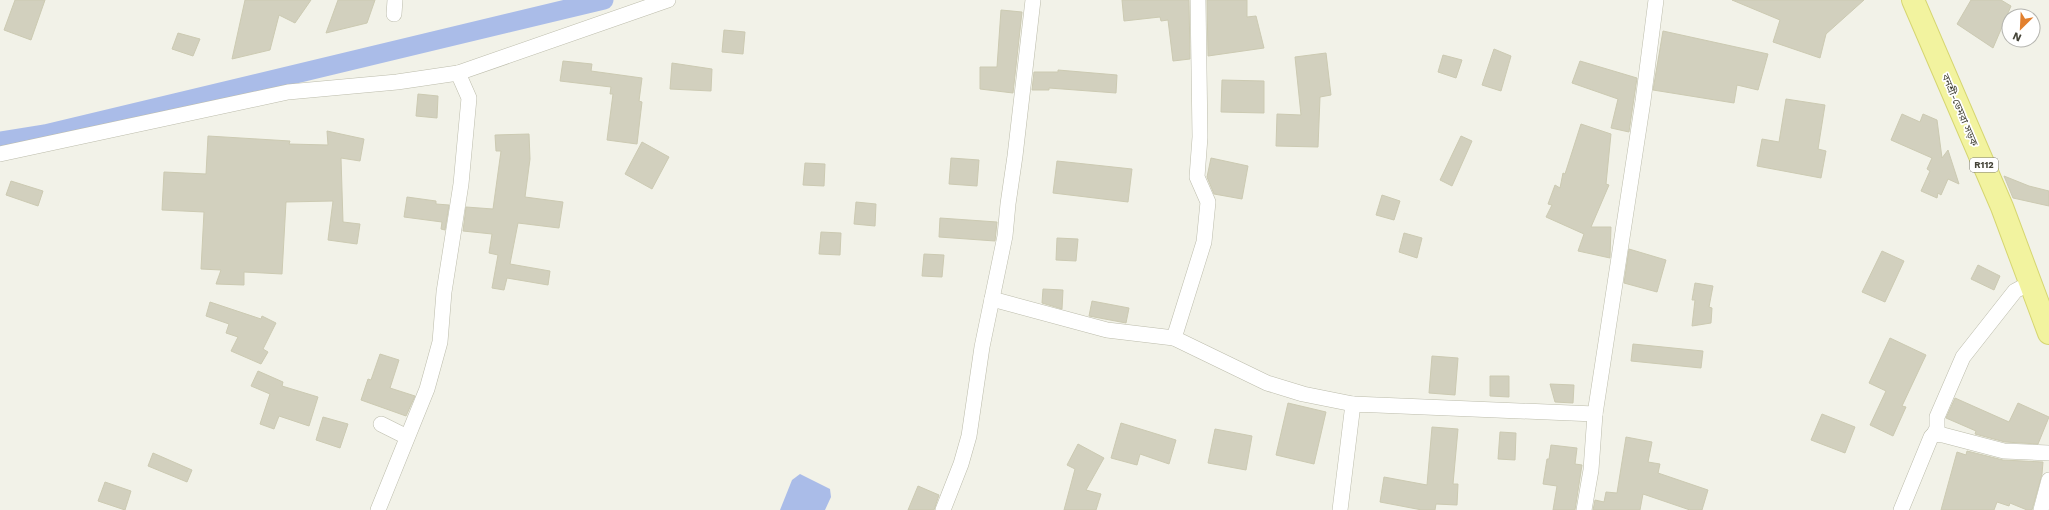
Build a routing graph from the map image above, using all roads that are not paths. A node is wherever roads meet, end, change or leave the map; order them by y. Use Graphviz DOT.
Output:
graph roads {
  1 [pos="668,0"];
  2 [pos="1033,0"];
  3 [pos="1198,0"];
  4 [pos="1656,0"];
  5 [pos="1913,0"];
  6 [pos="458,73"];
  7 [pos="0,154"];
  8 [pos="2030,283"];
  9 [pos="992,299"];
  10 [pos="2049,333"];
  11 [pos="1174,338"];
  12 [pos="1353,404"];
  13 [pos="1595,414"];
  14 [pos="381,424"];
  15 [pos="1934,434"];
  16 [pos="407,437"];
  17 [pos="2049,453"];
  18 [pos="2049,480"];
  19 [pos="378,510"];
  20 [pos="943,510"];
  21 [pos="1340,510"];
  22 [pos="1584,510"];
  23 [pos="1901,510"];
  24 [pos="2041,510"];
  1 -- 6 [label="street"];
  2 -- 9 [label="street"];
  3 -- 11 [label="street"];
  4 -- 13 [label="street"];
  5 -- 8 [label="main road, বনশ্রী-ডেমরা সড়ক / R112"];
  6 -- 7 [label="street"];
  6 -- 16 [label="street"];
  8 -- 10 [label="main road, বনশ্রী-ডেমরা সড়ক / R112"];
  8 -- 15 [label="street"];
  9 -- 11 [label="street"];
  9 -- 20 [label="street"];
  11 -- 12 [label="street"];
  12 -- 13 [label="street"];
  12 -- 21 [label="street"];
  13 -- 22 [label="street"];
  14 -- 16 [label="street"];
  15 -- 17 [label="street"];
  15 -- 23 [label="street"];
  16 -- 19 [label="street"];
  18 -- 24 [label="street"];
}
